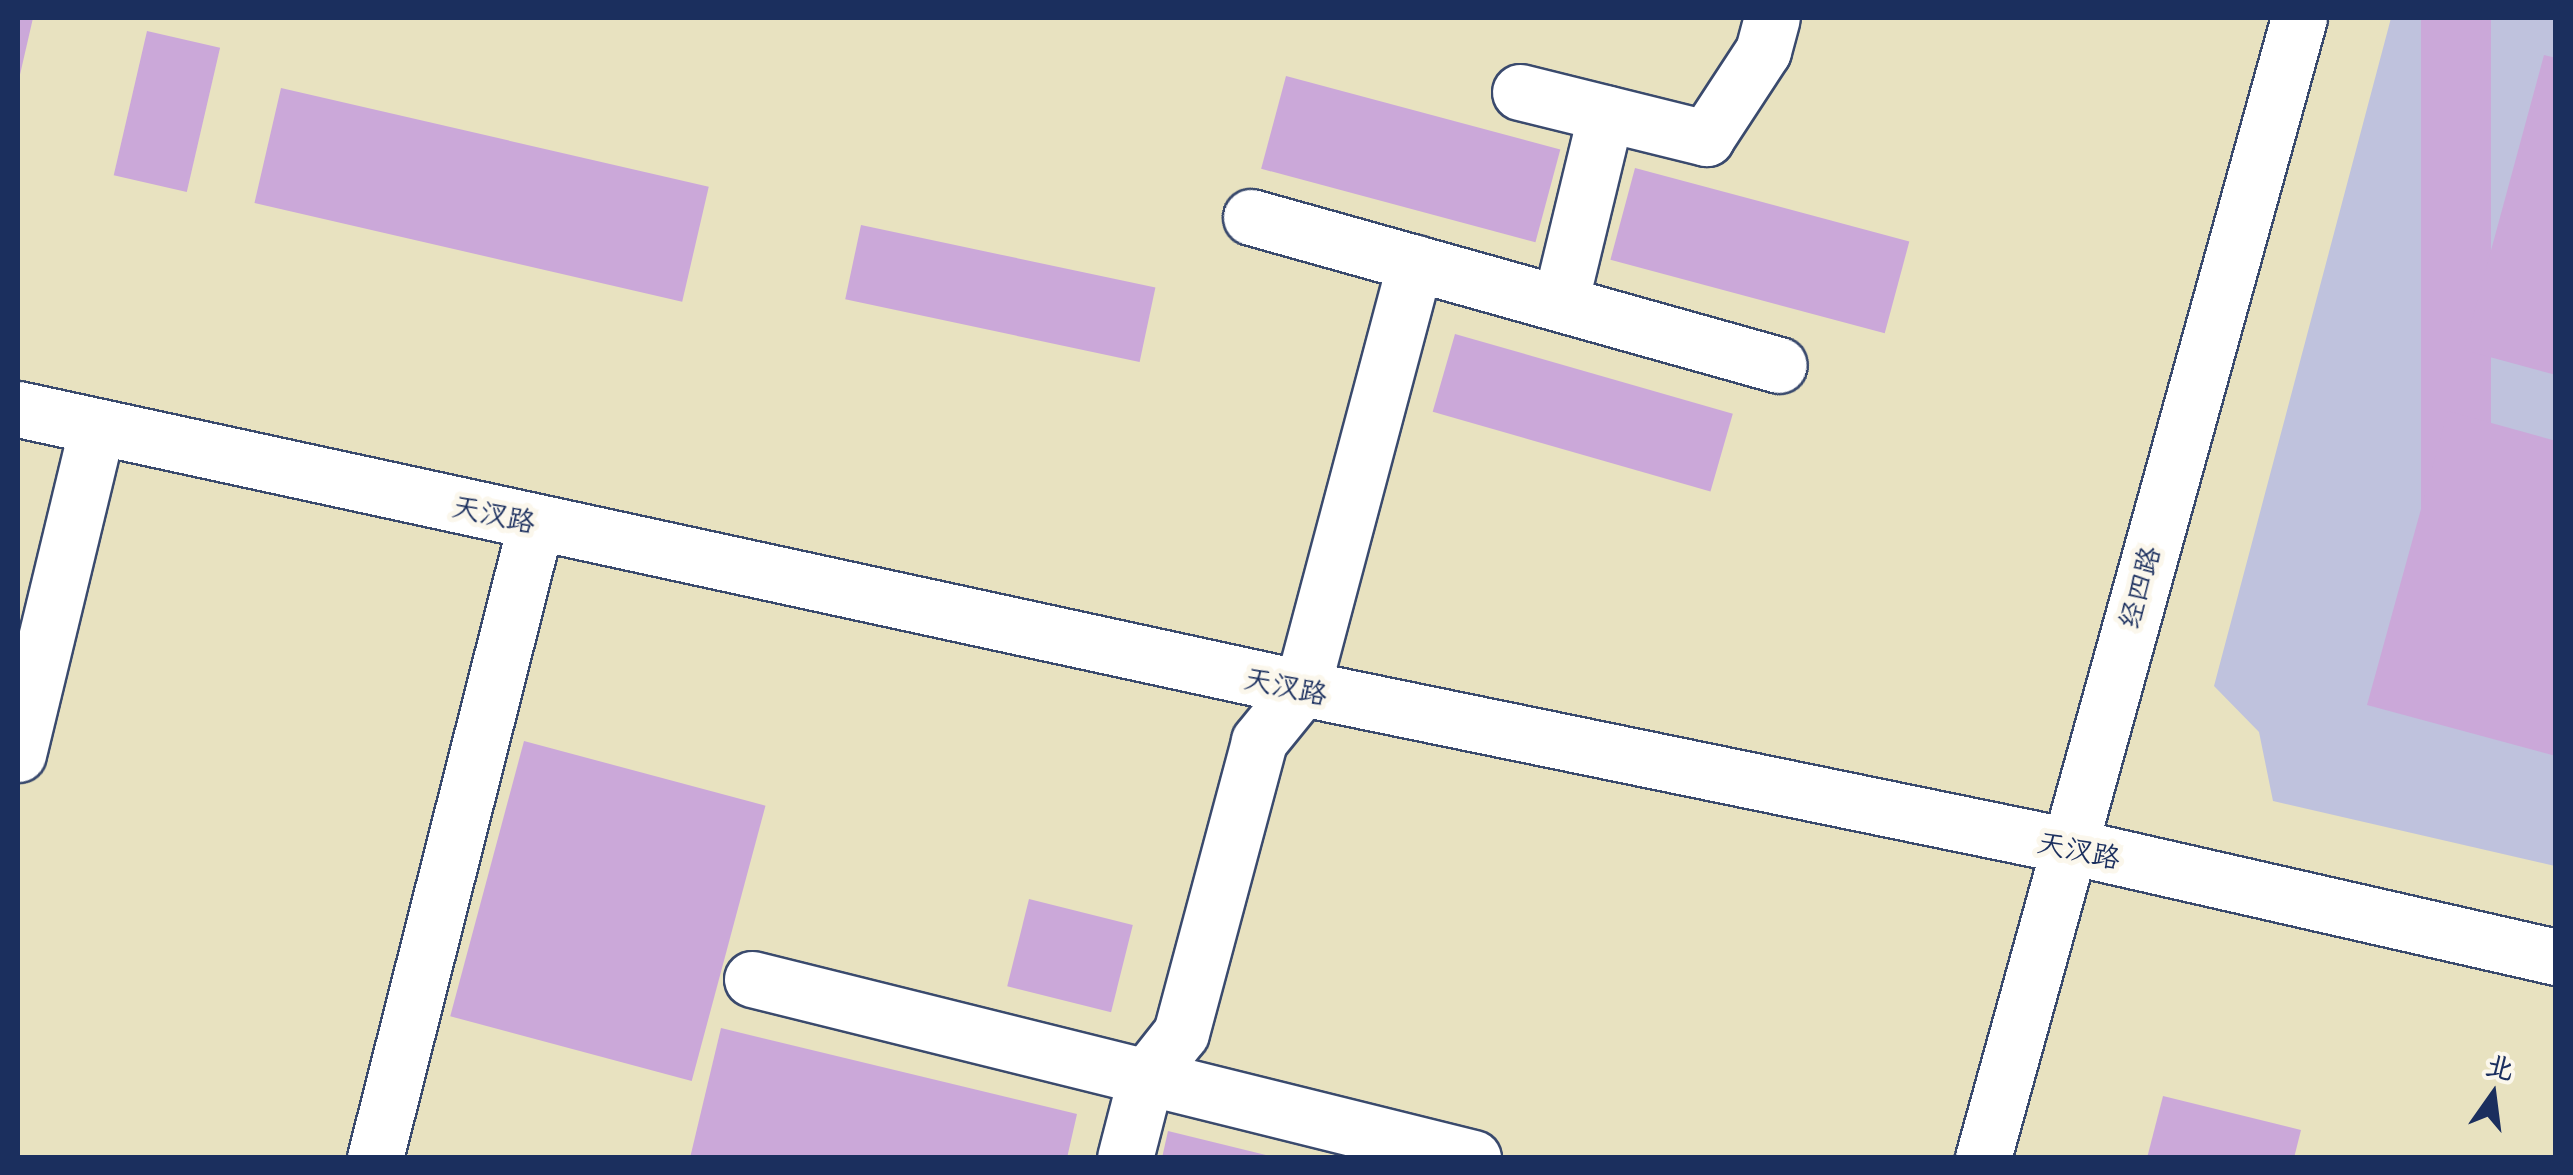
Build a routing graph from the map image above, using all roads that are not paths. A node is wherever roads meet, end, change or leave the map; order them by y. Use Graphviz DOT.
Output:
graph roads {
  1 [pos="1772,18"];
  2 [pos="2299,18"];
  3 [pos="1520,92"];
  4 [pos="1606,113"];
  5 [pos="1251,217"];
  6 [pos="1415,263"];
  7 [pos="1560,303"];
  8 [pos="1779,365"];
  9 [pos="18,408"];
  10 [pos="96,428"];
  11 [pos="536,522"];
  12 [pos="1302,688"];
  13 [pos="18,754"];
  14 [pos="2065,845"];
  15 [pos="2556,957"];
  16 [pos="752,979"];
  17 [pos="1146,1077"];
  18 [pos="376,1158"];
  19 [pos="1125,1158"];
  20 [pos="1473,1158"];
  21 [pos="1983,1158"];
  1 -- 4 [label="street"];
  2 -- 14 [label="street, 经四路"];
  3 -- 4 [label="street"];
  4 -- 7 [label="street"];
  5 -- 6 [label="street"];
  6 -- 7 [label="street"];
  6 -- 12 [label="street"];
  7 -- 8 [label="street"];
  9 -- 10 [label="street, 天汊路"];
  10 -- 11 [label="street, 天汊路"];
  10 -- 13 [label="street"];
  11 -- 12 [label="street, 天汊路"];
  11 -- 18 [label="street"];
  12 -- 14 [label="street, 天汊路"];
  12 -- 17 [label="street"];
  14 -- 15 [label="street, 天汊路"];
  14 -- 21 [label="street, 经四路"];
  16 -- 17 [label="street"];
  17 -- 19 [label="street"];
  17 -- 20 [label="street"];
}
